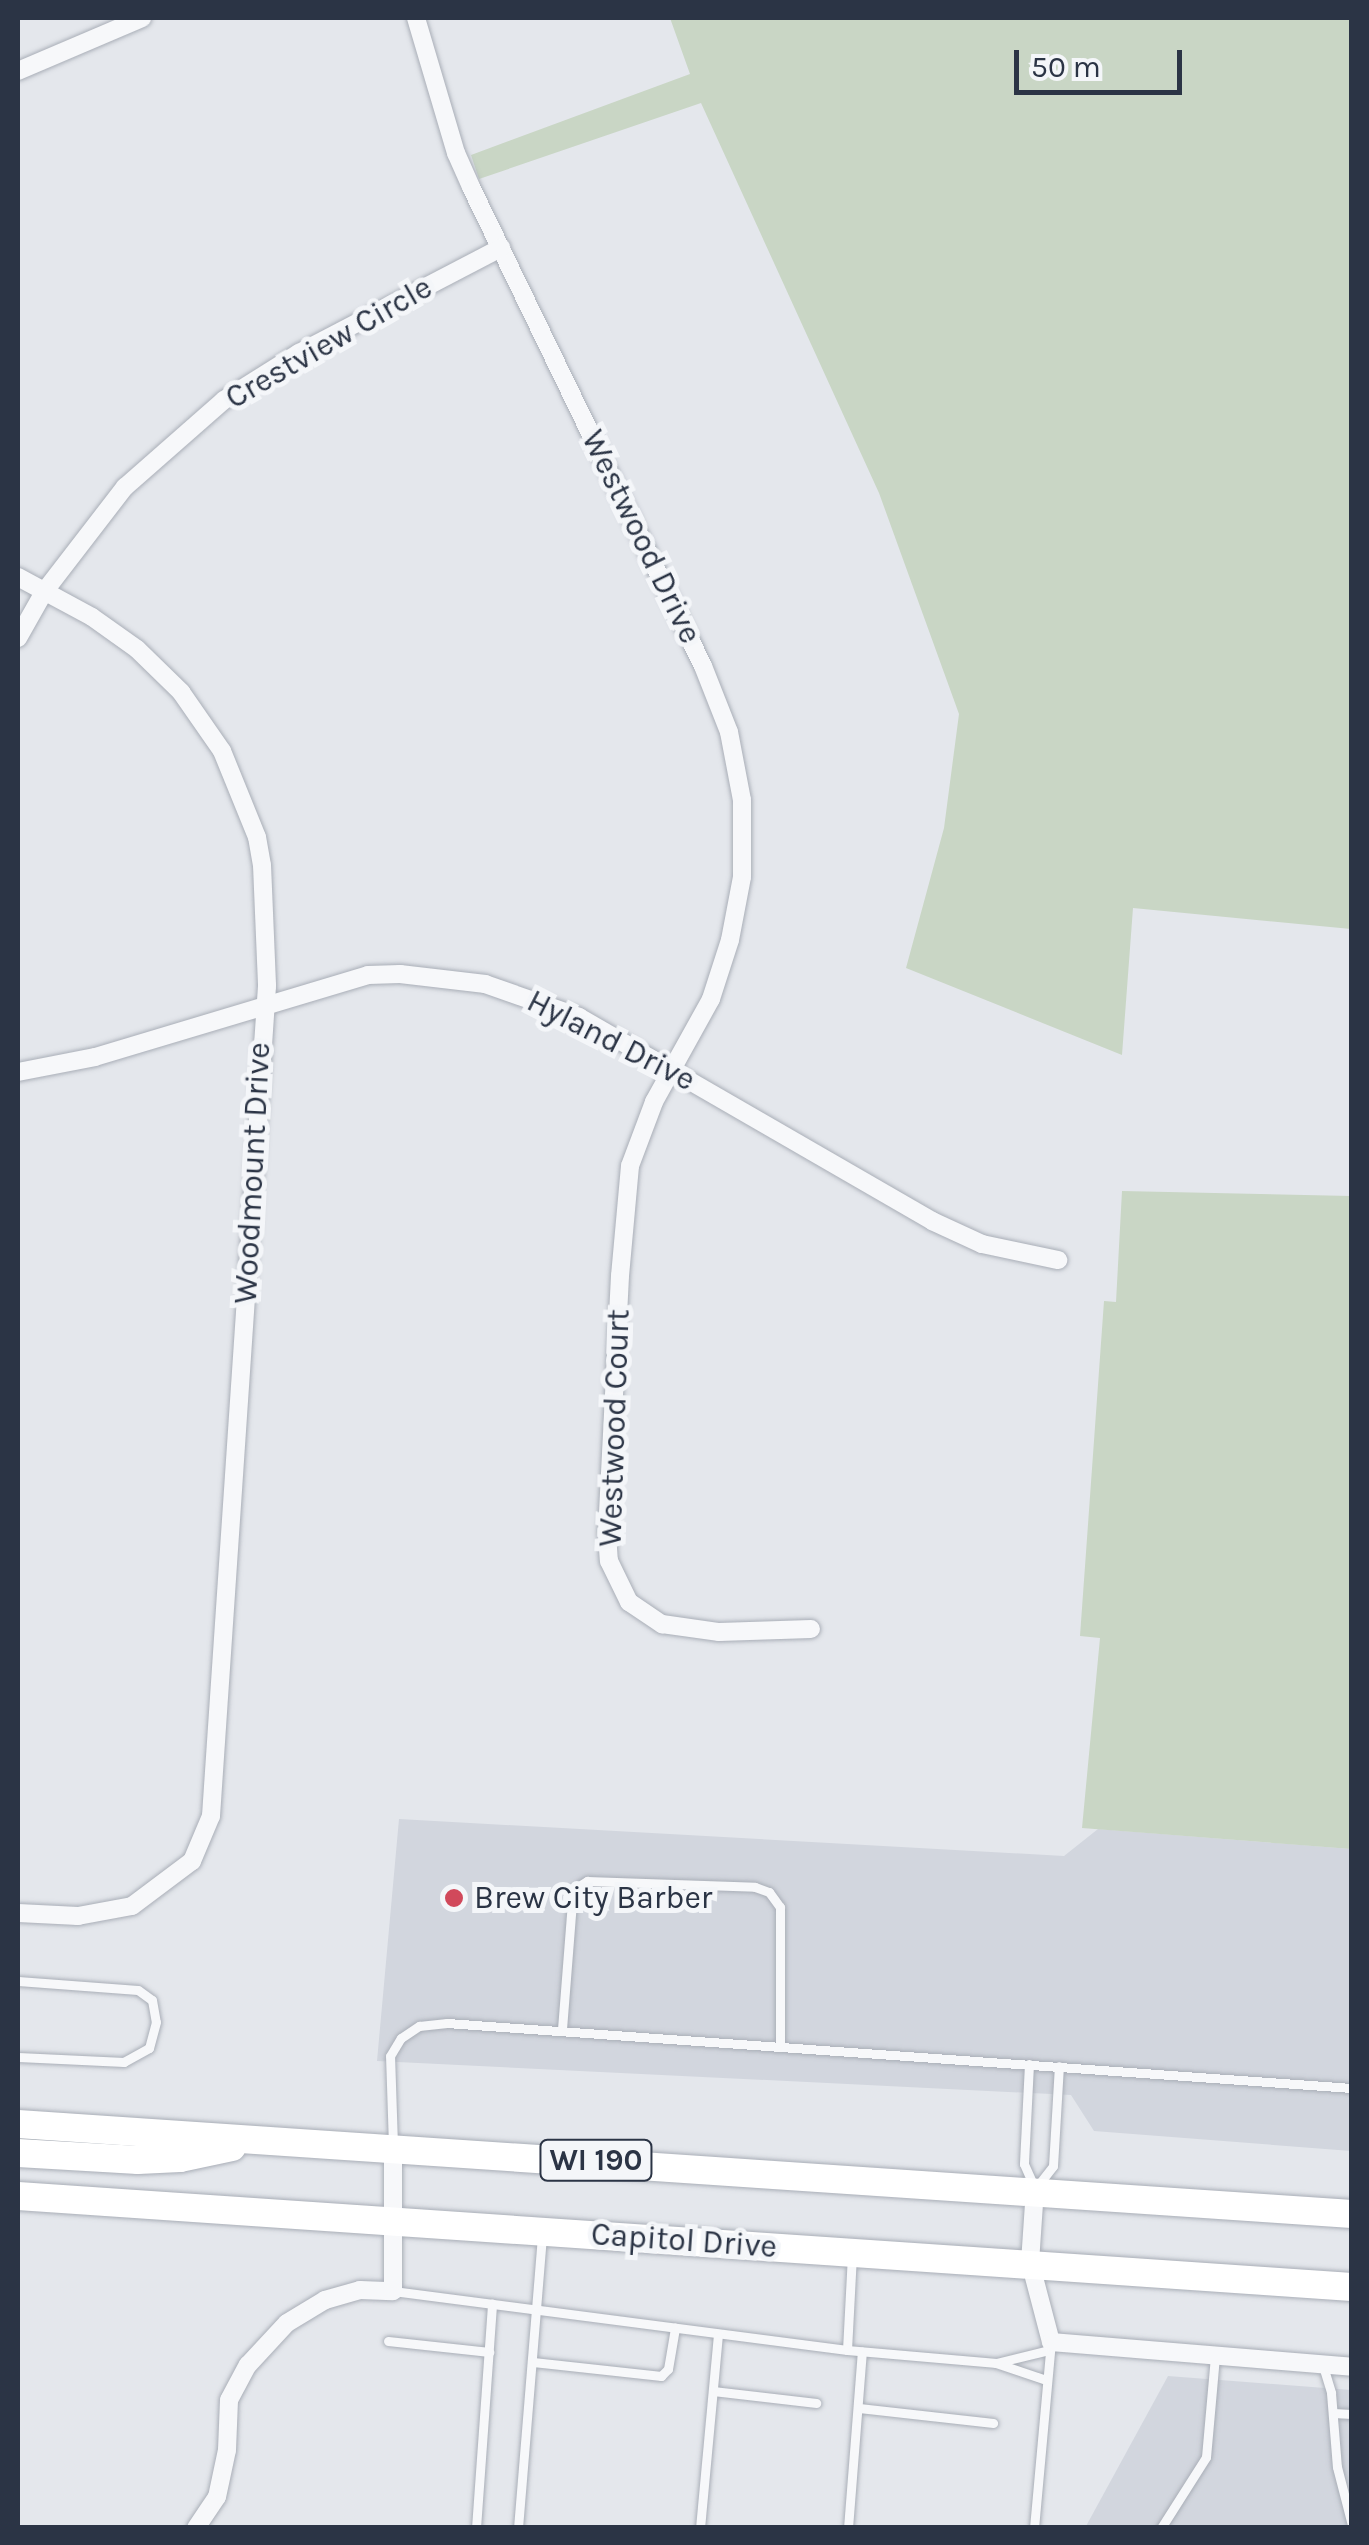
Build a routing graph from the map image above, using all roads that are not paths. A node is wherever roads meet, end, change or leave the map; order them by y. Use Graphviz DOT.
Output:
graph roads {
  1 [pos="142,18"];
  2 [pos="416,18"];
  3 [pos="18,71"];
  4 [pos="501,248"];
  5 [pos="18,577"];
  6 [pos="44,592"];
  7 [pos="18,638"];
  8 [pos="264,1006"];
  9 [pos="673,1070"];
  10 [pos="18,1072"];
  11 [pos="1058,1260"];
  12 [pos="811,1629"];
  13 [pos="18,1913"];
  14 [pos="18,1981"];
  15 [pos="562,2028"];
  16 [pos="780,2045"];
  17 [pos="18,2057"];
  18 [pos="1029,2064"];
  19 [pos="1059,2066"];
  20 [pos="1352,2088"];
  21 [pos="18,2124"];
  22 [pos="262,2139"];
  23 [pos="393,2146"];
  24 [pos="18,2153"];
  25 [pos="1035,2189"];
  26 [pos="18,2196"];
  27 [pos="1352,2214"];
  28 [pos="390,2222"];
  29 [pos="543,2232"];
  30 [pos="852,2252"];
  31 [pos="1030,2262"];
  32 [pos="1352,2287"];
  33 [pos="393,2291"];
  34 [pos="492,2304"];
  35 [pos="538,2310"];
  36 [pos="675,2328"];
  37 [pos="718,2334"];
  38 [pos="388,2341"];
  39 [pos="1050,2346"];
  40 [pos="847,2350"];
  41 [pos="488,2352"];
  42 [pos="862,2352"];
  43 [pos="1215,2356"];
  44 [pos="533,2362"];
  45 [pos="996,2363"];
  46 [pos="1322,2365"];
  47 [pos="1352,2368"];
  48 [pos="1046,2380"];
  49 [pos="713,2391"];
  50 [pos="816,2403"];
  51 [pos="859,2408"];
  52 [pos="1333,2413"];
  53 [pos="1352,2414"];
  54 [pos="994,2423"];
  55 [pos="1352,2525"];
  56 [pos="196,2528"];
  57 [pos="476,2528"];
  58 [pos="518,2528"];
  59 [pos="700,2528"];
  60 [pos="848,2528"];
  61 [pos="1034,2528"];
  62 [pos="1161,2528"];
  1 -- 3 [label="street"];
  2 -- 4 [label="street, Westwood Drive"];
  4 -- 6 [label="street, Crestview Circle"];
  4 -- 9 [label="street, Westwood Drive"];
  5 -- 6 [label="street, Woodmount Drive"];
  6 -- 7 [label="street, Crestview Circle"];
  6 -- 8 [label="street, Woodmount Drive"];
  8 -- 9 [label="street, Hyland Drive"];
  8 -- 10 [label="street, Hyland Drive"];
  8 -- 13 [label="street, Woodmount Drive"];
  9 -- 11 [label="street, Hyland Drive"];
  9 -- 12 [label="street, Westwood Court"];
  14 -- 17 [label="lane"];
  15 -- 16 [label="lane"];
  15 -- 16 [label="lane"];
  15 -- 23 [label="lane"];
  16 -- 18 [label="lane"];
  18 -- 19 [label="lane"];
  18 -- 25 [label="lane"];
  19 -- 20 [label="lane"];
  19 -- 25 [label="lane"];
  21 -- 22 [label="main road, WI 190"];
  22 -- 23 [label="main road, WI 190"];
  22 -- 24 [label="main road"];
  23 -- 25 [label="main road, WI 190"];
  23 -- 28 [label="street"];
  25 -- 27 [label="main road, WI 190"];
  25 -- 31 [label="street"];
  26 -- 28 [label="main road, Capitol Drive / WI 190"];
  28 -- 29 [label="main road, Capitol Drive / WI 190"];
  28 -- 33 [label="street"];
  29 -- 30 [label="main road, Capitol Drive / WI 190"];
  29 -- 35 [label="lane"];
  30 -- 31 [label="main road, Capitol Drive / WI 190"];
  30 -- 40 [label="lane"];
  31 -- 32 [label="main road, Capitol Drive / WI 190"];
  31 -- 39 [label="street"];
  33 -- 34 [label="lane"];
  33 -- 56 [label="street"];
  34 -- 35 [label="lane"];
  34 -- 41 [label="lane"];
  35 -- 36 [label="lane"];
  35 -- 44 [label="lane"];
  36 -- 37 [label="lane"];
  36 -- 44 [label="lane"];
  37 -- 40 [label="lane"];
  37 -- 49 [label="lane"];
  38 -- 41 [label="lane"];
  39 -- 43 [label="street"];
  39 -- 45 [label="lane"];
  39 -- 48 [label="lane"];
  40 -- 42 [label="lane"];
  41 -- 57 [label="lane"];
  42 -- 45 [label="lane"];
  42 -- 51 [label="lane"];
  43 -- 46 [label="street"];
  43 -- 62 [label="lane"];
  44 -- 58 [label="lane"];
  45 -- 48 [label="lane"];
  46 -- 47 [label="street"];
  46 -- 52 [label="lane"];
  48 -- 61 [label="lane"];
  49 -- 50 [label="lane"];
  49 -- 59 [label="lane"];
  51 -- 54 [label="lane"];
  51 -- 60 [label="lane"];
  52 -- 53 [label="lane"];
  52 -- 55 [label="lane"];
}
